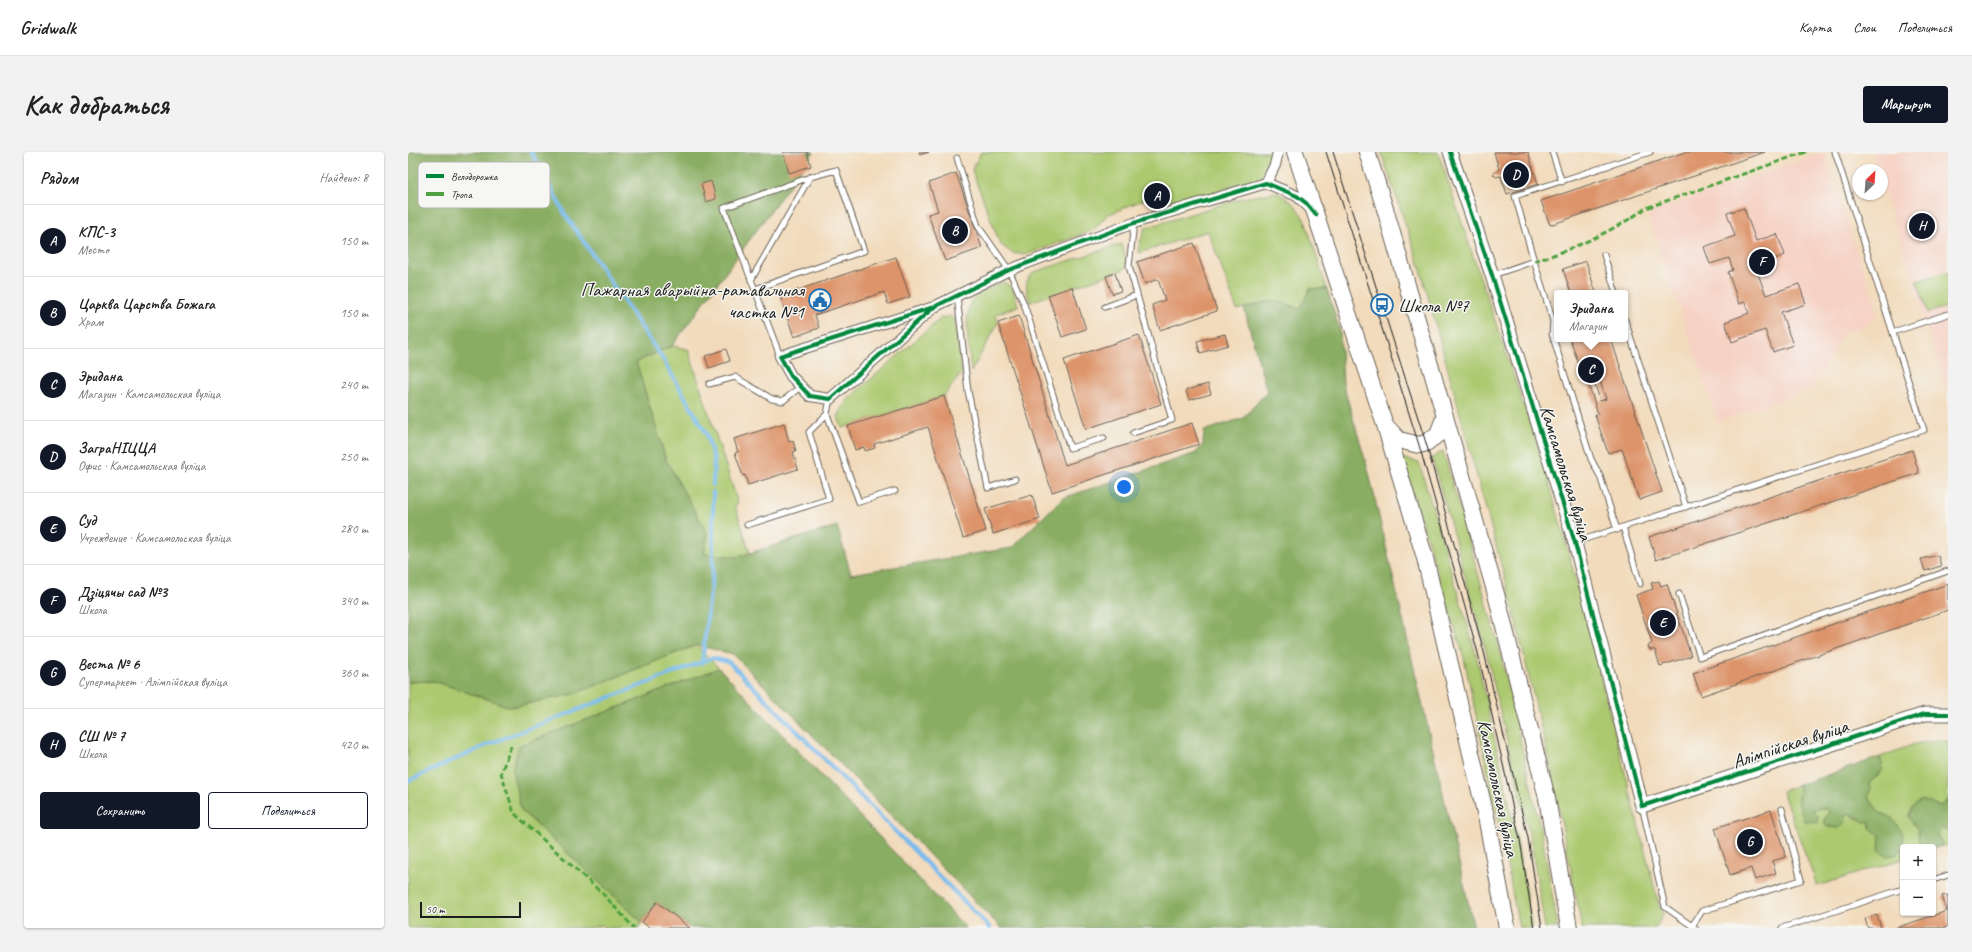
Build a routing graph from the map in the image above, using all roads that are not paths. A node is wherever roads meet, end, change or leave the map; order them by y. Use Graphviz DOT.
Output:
graph roads {
  1 [pos="1278,152"];
  2 [pos="1294,152"];
  3 [pos="1367,152"];
  4 [pos="1450,152"];
  5 [pos="1552,152"];
  6 [pos="1650,152"];
  7 [pos="1834,152"];
  8 [pos="956,158"];
  9 [pos="810,178"];
  10 [pos="1562,182"];
  11 [pos="1266,183"];
  12 [pos="1316,216"];
  13 [pos="1134,223"];
  14 [pos="1604,255"];
  15 [pos="1534,261"];
  16 [pos="1009,270"];
  17 [pos="1492,275"];
  18 [pos="752,280"];
  19 [pos="755,289"];
  20 [pos="1615,290"];
  21 [pos="1137,295"];
  22 [pos="957,296"];
  23 [pos="934,307"];
  24 [pos="1105,307"];
  25 [pos="1948,314"];
  26 [pos="1628,329"];
  27 [pos="1893,332"];
  28 [pos="1554,340"];
  29 [pos="1554,342"];
  30 [pos="780,356"];
  31 [pos="709,384"];
  32 [pos="800,388"];
  33 [pos="830,399"];
  34 [pos="827,414"];
  35 [pos="1445,416"];
  36 [pos="1385,425"];
  37 [pos="1133,433"];
  38 [pos="1104,438"];
  39 [pos="1015,479"];
  40 [pos="895,491"];
  41 [pos="1686,507"];
  42 [pos="747,525"];
  43 [pos="1623,527"];
  44 [pos="1617,530"];
  45 [pos="1575,543"];
  46 [pos="1948,572"];
  47 [pos="1640,584"];
  48 [pos="1679,594"];
  49 [pos="1948,714"];
  50 [pos="1642,806"];
  51 [pos="1782,809"];
  52 [pos="1948,875"];
  53 [pos="1936,879"];
  54 [pos="1900,890"];
  55 [pos="1694,927"];
  56 [pos="1507,928"];
  57 [pos="1569,928"];
  58 [pos="1782,928"];
  1 -- 11 [label="street"];
  2 -- 12 [label="main road, Камсамольская вуліца"];
  3 -- 35 [label="main road"];
  4 -- 17 [label="street, Камсамольская вуліца"];
  5 -- 10 [label="lane"];
  6 -- 10 [label="lane"];
  7 -- 27 [label="lane"];
  8 -- 16 [label="lane"];
  9 -- 18 [label="lane"];
  9 -- 18 [label="lane"];
  9 -- 19 [label="lane"];
  10 -- 15 [label="lane"];
  11 -- 12 [label="street"];
  11 -- 13 [label="street"];
  12 -- 36 [label="main road, Камсамольская вуліца"];
  13 -- 16 [label="street"];
  13 -- 21 [label="lane"];
  14 -- 20 [label="lane"];
  15 -- 17 [label="lane"];
  15 -- 28 [label="lane"];
  16 -- 22 [label="street"];
  16 -- 38 [label="lane"];
  17 -- 45 [label="street, Камсамольская вуліца"];
  18 -- 19 [label="lane"];
  19 -- 30 [label="lane"];
  21 -- 24 [label="lane"];
  21 -- 37 [label="lane"];
  22 -- 23 [label="street"];
  22 -- 39 [label="lane"];
  23 -- 30 [label="street"];
  23 -- 33 [label="street"];
  25 -- 27 [label="lane"];
  26 -- 41 [label="lane"];
  27 -- 41 [label="lane"];
  29 -- 44 [label="lane"];
  30 -- 32 [label="street"];
  31 -- 32 [label="lane"];
  32 -- 33 [label="street"];
  33 -- 34 [label="lane"];
  34 -- 40 [label="lane"];
  34 -- 42 [label="lane"];
  35 -- 36 [label="main road"];
  35 -- 57 [label="main road"];
  36 -- 56 [label="main road, Камсамольская вуліца"];
  41 -- 43 [label="lane"];
  43 -- 44 [label="lane"];
  43 -- 47 [label="lane"];
  44 -- 45 [label="lane"];
  45 -- 50 [label="street, Камсамольская вуліца"];
  46 -- 48 [label="lane"];
  49 -- 50 [label="street, Алімпійская вуліца"];
  50 -- 55 [label="lane"];
  51 -- 55 [label="lane"];
  52 -- 53 [label="lane"];
  54 -- 58 [label="lane"];
}
